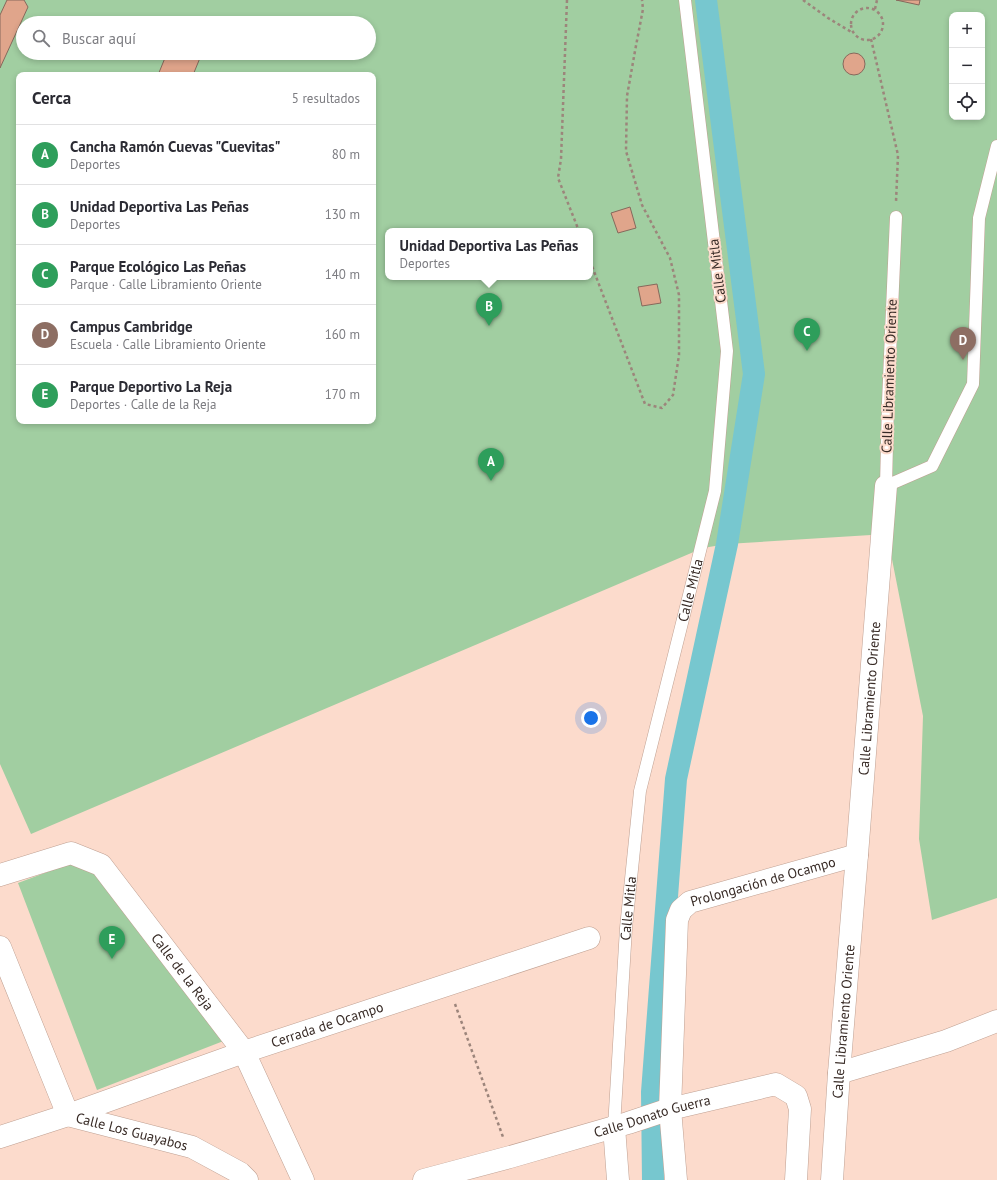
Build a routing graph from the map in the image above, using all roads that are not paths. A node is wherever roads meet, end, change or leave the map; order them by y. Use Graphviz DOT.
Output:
graph roads {
  1 [pos="685,0"];
  2 [pos="997,146"];
  3 [pos="896,217"];
  4 [pos="886,486"];
  5 [pos="857,855"];
  6 [pos="0,875"];
  7 [pos="589,938"];
  8 [pos="0,947"];
  9 [pos="997,1021"];
  10 [pos="244,1052"];
  11 [pos="839,1073"];
  12 [pos="663,1112"];
  13 [pos="68,1115"];
  14 [pos="621,1125"];
  15 [pos="0,1137"];
  16 [pos="247,1180"];
  17 [pos="303,1180"];
  18 [pos="424,1180"];
  19 [pos="618,1180"];
  20 [pos="676,1180"];
  21 [pos="796,1180"];
  22 [pos="832,1180"];
  1 -- 14 [label="lane, Calle Mitla"];
  2 -- 4 [label="lane"];
  3 -- 4 [label="lane, Calle Libramiento Oriente"];
  4 -- 5 [label="street, Calle Libramiento Oriente"];
  5 -- 11 [label="street, Calle Libramiento Oriente"];
  5 -- 12 [label="street, Prolongación de Ocampo"];
  6 -- 10 [label="street, Calle de la Reja"];
  7 -- 10 [label="street, Cerrada de Ocampo"];
  8 -- 13 [label="street, Calle Los Guayabos"];
  9 -- 11 [label="street"];
  10 -- 13 [label="street, Cerrada de Ocampo"];
  10 -- 17 [label="street, Calle de la Reja"];
  11 -- 22 [label="street, Calle Libramiento Oriente"];
  12 -- 14 [label="street, Calle Donato Guerra"];
  12 -- 20 [label="street"];
  12 -- 21 [label="street, Calle Donato Guerra"];
  13 -- 15 [label="street, Cerrada de Ocampo"];
  13 -- 16 [label="street, Calle Los Guayabos"];
  14 -- 18 [label="street, Calle Donato Guerra"];
  14 -- 19 [label="street, Calle Mitla"];
}
